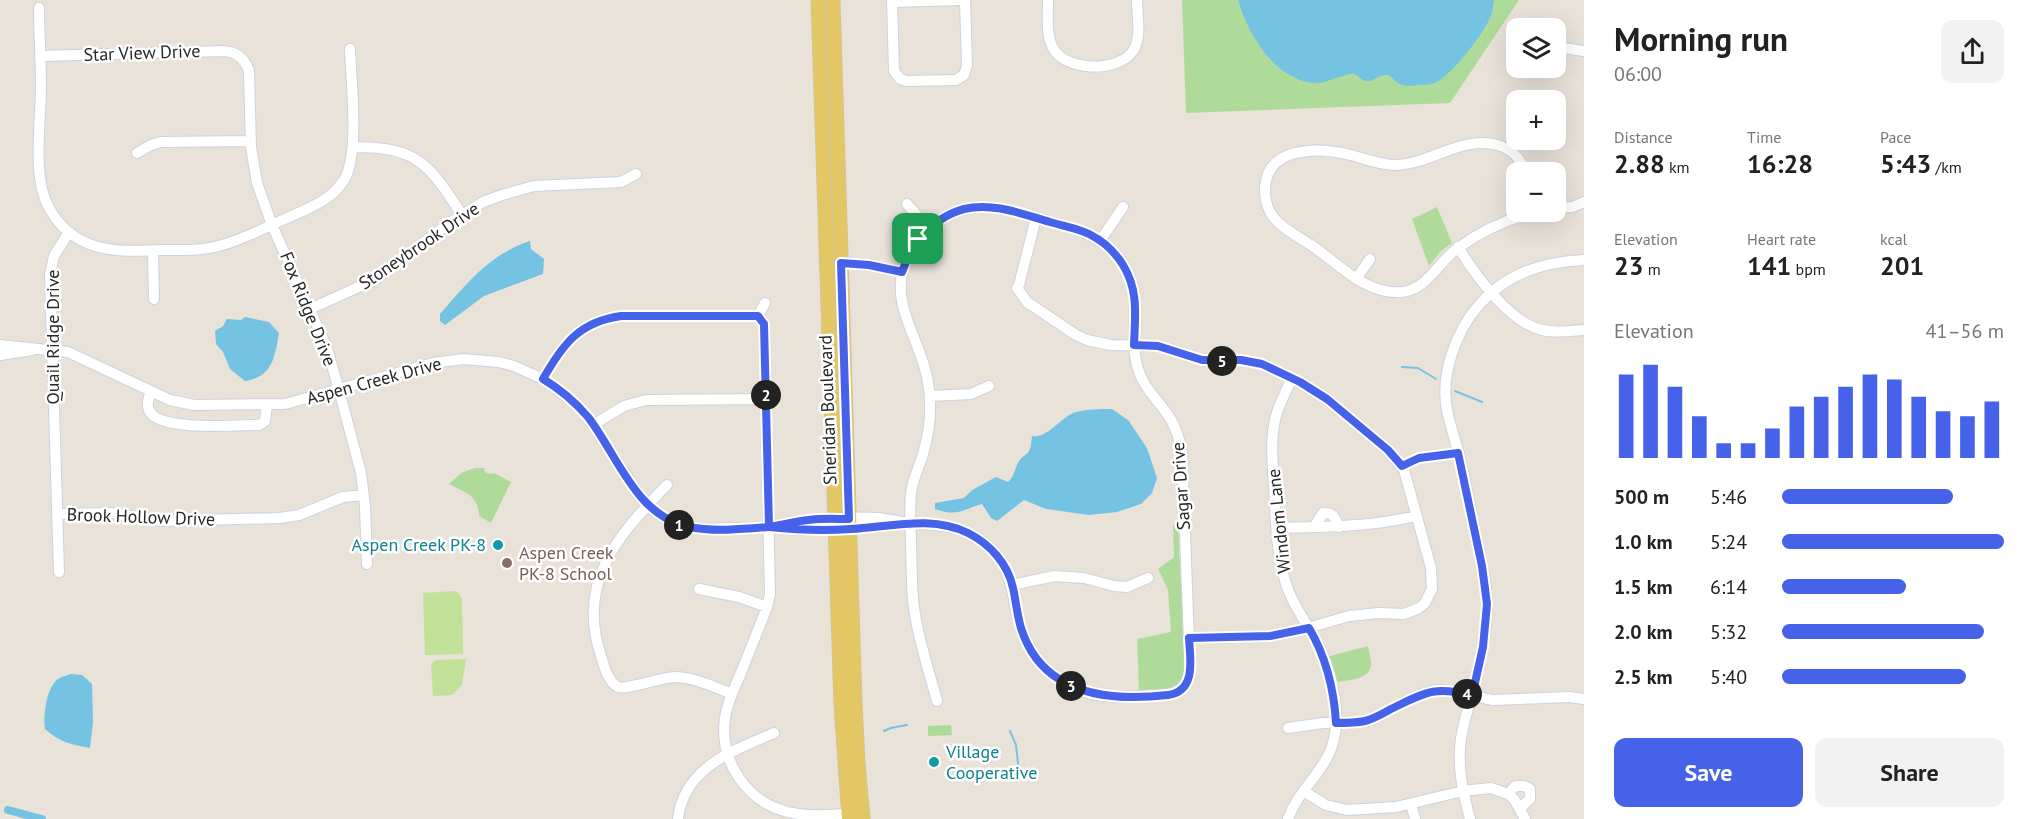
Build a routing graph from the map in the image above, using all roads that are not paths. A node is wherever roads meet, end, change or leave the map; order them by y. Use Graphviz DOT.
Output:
graph roads {
  1 [pos="818,0"];
  2 [pos="832,0"];
  3 [pos="959,0"];
  4 [pos="965,0"];
  5 [pos="1048,0"];
  6 [pos="1137,0"];
  7 [pos="892,1"];
  8 [pos="39,8"];
  9 [pos="1566,48"];
  10 [pos="350,50"];
  11 [pos="1584,51"];
  12 [pos="245,54"];
  13 [pos="40,56"];
  14 [pos="251,141"];
  15 [pos="353,147"];
  16 [pos="137,153"];
  17 [pos="1521,162"];
  18 [pos="636,174"];
  19 [pos="1584,202"];
  20 [pos="907,204"];
  21 [pos="1123,207"];
  22 [pos="1566,207"];
  23 [pos="462,214"];
  24 [pos="1036,218"];
  25 [pos="1506,222"];
  26 [pos="272,225"];
  27 [pos="928,228"];
  28 [pos="69,232"];
  29 [pos="1100,241"];
  30 [pos="1458,248"];
  31 [pos="153,250"];
  32 [pos="1370,259"];
  33 [pos="1584,260"];
  34 [pos="841,263"];
  35 [pos="902,272"];
  36 [pos="1356,279"];
  37 [pos="1492,292"];
  38 [pos="154,299"];
  39 [pos="765,303"];
  40 [pos="310,309"];
  41 [pos="758,316"];
  42 [pos="1584,330"];
  43 [pos="0,345"];
  44 [pos="1134,345"];
  45 [pos="37,349"];
  46 [pos="51,350"];
  47 [pos="0,355"];
  48 [pos="1292,378"];
  49 [pos="543,379"];
  50 [pos="989,386"];
  51 [pos="339,390"];
  52 [pos="151,391"];
  53 [pos="930,396"];
  54 [pos="766,399"];
  55 [pos="267,405"];
  56 [pos="593,425"];
  57 [pos="1458,453"];
  58 [pos="1402,466"];
  59 [pos="667,485"];
  60 [pos="364,495"];
  61 [pos="648,505"];
  62 [pos="57,514"];
  63 [pos="1416,516"];
  64 [pos="911,523"];
  65 [pos="849,524"];
  66 [pos="835,525"];
  67 [pos="769,527"];
  68 [pos="1277,528"];
  69 [pos="367,564"];
  70 [pos="59,572"];
  71 [pos="1148,578"];
  72 [pos="1012,585"];
  73 [pos="699,589"];
  74 [pos="767,607"];
  75 [pos="1309,628"];
  76 [pos="1189,638"];
  77 [pos="732,694"];
  78 [pos="1472,696"];
  79 [pos="1584,699"];
  80 [pos="937,701"];
  81 [pos="1336,723"];
  82 [pos="1288,728"];
  83 [pos="774,733"];
  84 [pos="727,754"];
  85 [pos="1463,791"];
  86 [pos="1305,792"];
  87 [pos="1508,794"];
  88 [pos="1411,804"];
  89 [pos="1520,808"];
  90 [pos="785,815"];
  91 [pos="848,816"];
  92 [pos="863,816"];
  93 [pos="678,819"];
  94 [pos="1288,819"];
  95 [pos="1415,819"];
  96 [pos="1470,819"];
  97 [pos="1525,819"];
  1 -- 66 [label="main road, Sheridan Boulevard"];
  2 -- 34 [label="main road, Sheridan Boulevard"];
  3 -- 7 [label="street"];
  4 -- 7 [label="street"];
  5 -- 6 [label="street"];
  8 -- 13 [label="street"];
  9 -- 11 [label="street"];
  10 -- 15 [label="street"];
  12 -- 13 [label="street, Star View Drive"];
  12 -- 14 [label="street, Fox Ridge Drive"];
  13 -- 28 [label="street"];
  14 -- 16 [label="street"];
  14 -- 26 [label="street, Fox Ridge Drive"];
  15 -- 23 [label="street"];
  15 -- 26 [label="street"];
  17 -- 36 [label="street"];
  18 -- 23 [label="street, Stoneybrook Drive"];
  19 -- 22 [label="street"];
  20 -- 27 [label="street"];
  21 -- 29 [label="street"];
  23 -- 40 [label="street, Stoneybrook Drive"];
  24 -- 27 [label="street, Sagar Drive"];
  24 -- 29 [label="street, Sagar Drive"];
  24 -- 44 [label="street"];
  25 -- 30 [label="street"];
  26 -- 31 [label="street"];
  26 -- 40 [label="street, Fox Ridge Drive"];
  27 -- 35 [label="street"];
  28 -- 31 [label="street"];
  28 -- 46 [label="street, Quail Ridge Drive"];
  29 -- 44 [label="street, Sagar Drive"];
  30 -- 36 [label="street"];
  30 -- 37 [label="street"];
  31 -- 38 [label="street"];
  32 -- 36 [label="street"];
  33 -- 37 [label="street"];
  34 -- 35 [label="street"];
  34 -- 65 [label="main road, Sheridan Boulevard"];
  35 -- 53 [label="street"];
  37 -- 42 [label="street"];
  37 -- 57 [label="street"];
  39 -- 41 [label="street"];
  40 -- 51 [label="street, Fox Ridge Drive"];
  41 -- 49 [label="street"];
  41 -- 54 [label="street"];
  43 -- 45 [label="street, Aspen Creek Drive"];
  44 -- 48 [label="street"];
  44 -- 76 [label="street, Sagar Drive"];
  45 -- 46 [label="street, Aspen Creek Drive"];
  45 -- 47 [label="street, Aspen Creek Drive"];
  46 -- 52 [label="street, Aspen Creek Drive"];
  46 -- 62 [label="street, Quail Ridge Drive"];
  48 -- 58 [label="street"];
  48 -- 68 [label="street, Windom Lane"];
  49 -- 51 [label="street, Aspen Creek Drive"];
  49 -- 56 [label="street, Aspen Creek Drive"];
  50 -- 53 [label="street"];
  51 -- 55 [label="street, Aspen Creek Drive"];
  51 -- 60 [label="street, Fox Ridge Drive"];
  52 -- 55 [label="street, Aspen Creek Drive"];
  52 -- 55 [label="street"];
  53 -- 64 [label="street"];
  54 -- 56 [label="street"];
  54 -- 67 [label="street"];
  56 -- 61 [label="street, Aspen Creek Drive"];
  57 -- 58 [label="street"];
  57 -- 78 [label="street"];
  58 -- 63 [label="street"];
  59 -- 61 [label="street"];
  60 -- 62 [label="street, Brook Hollow Drive"];
  60 -- 69 [label="street, Fox Ridge Drive"];
  61 -- 67 [label="street, Aspen Creek Drive"];
  61 -- 77 [label="street"];
  62 -- 70 [label="street, Quail Ridge Drive"];
  63 -- 68 [label="street"];
  63 -- 75 [label="street"];
  64 -- 65 [label="street, Aspen Creek Drive"];
  64 -- 72 [label="street, Aspen Creek Drive"];
  64 -- 80 [label="street"];
  65 -- 66 [label="street, Aspen Creek Drive"];
  65 -- 92 [label="main road, Sheridan Boulevard"];
  66 -- 67 [label="street, Aspen Creek Drive"];
  66 -- 91 [label="main road, Sheridan Boulevard"];
  67 -- 74 [label="street"];
  68 -- 75 [label="street, Windom Lane"];
  71 -- 72 [label="street"];
  72 -- 76 [label="street, Aspen Creek Drive"];
  73 -- 74 [label="street"];
  74 -- 77 [label="street"];
  75 -- 76 [label="street"];
  75 -- 81 [label="street, Windom Lane"];
  77 -- 84 [label="street"];
  78 -- 79 [label="street"];
  78 -- 81 [label="street"];
  78 -- 85 [label="street"];
  81 -- 82 [label="street"];
  81 -- 86 [label="street, Windom Lane"];
  83 -- 84 [label="street"];
  84 -- 90 [label="street"];
  84 -- 93 [label="street"];
  85 -- 87 [label="street"];
  85 -- 88 [label="street"];
  85 -- 96 [label="street"];
  86 -- 88 [label="street"];
  86 -- 94 [label="street, Windom Lane"];
  87 -- 89 [label="street"];
  87 -- 89 [label="street"];
  88 -- 95 [label="street"];
  89 -- 97 [label="street"];
  90 -- 91 [label="street"];
  91 -- 92 [label="street"];
}
